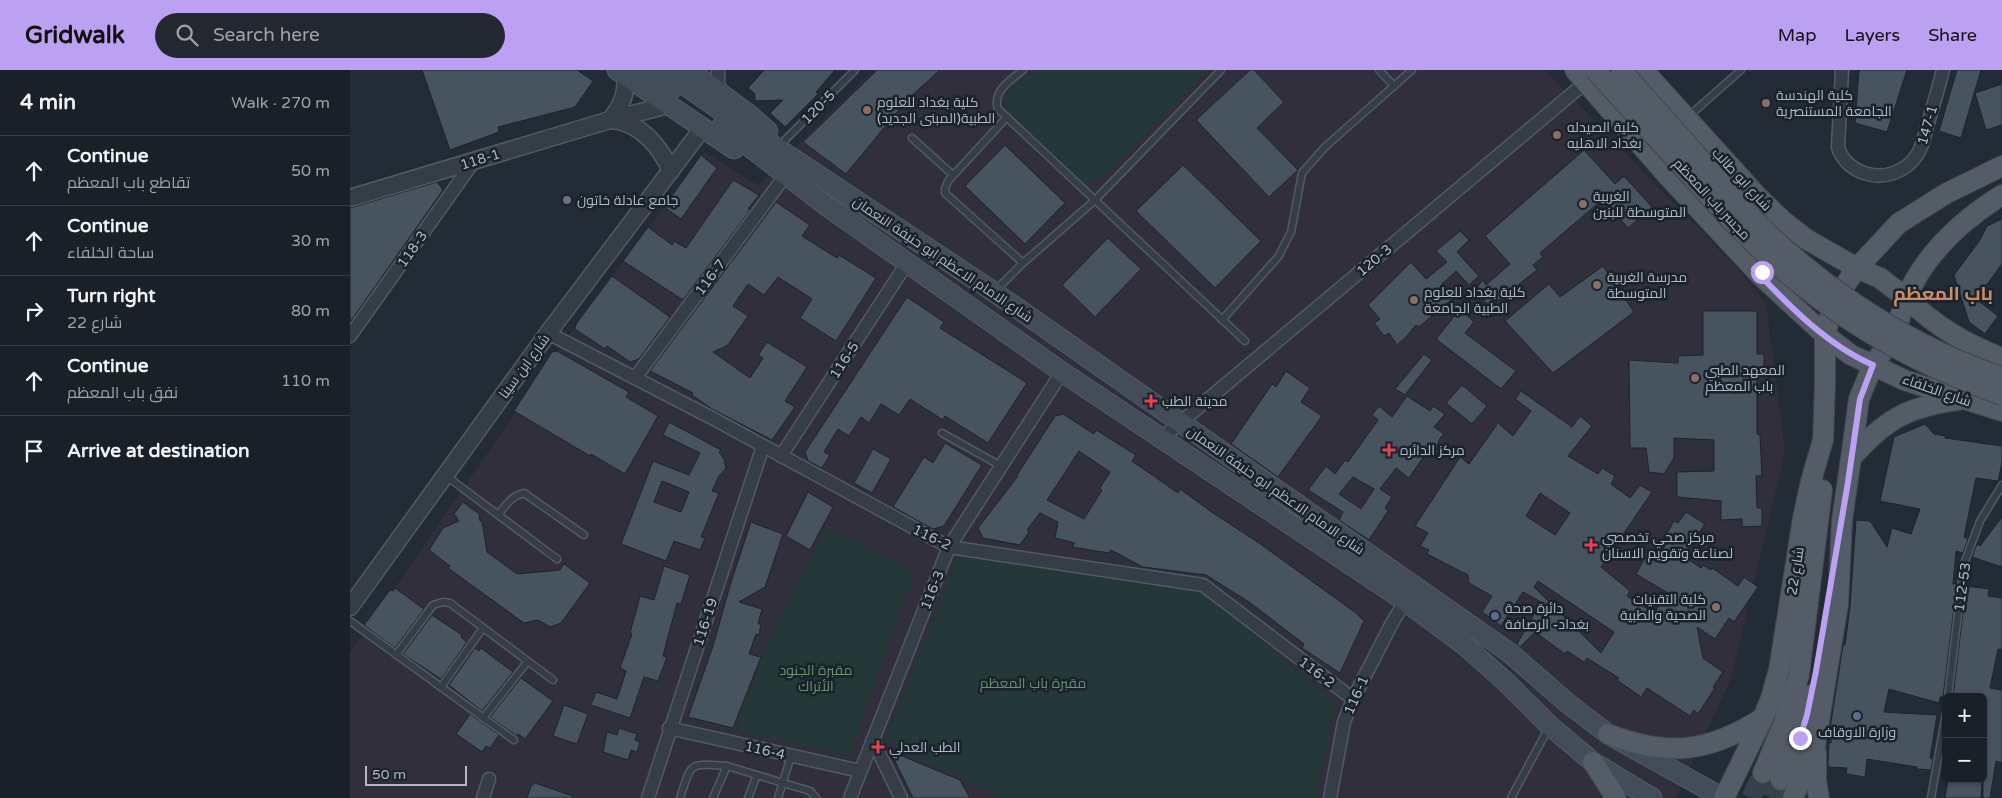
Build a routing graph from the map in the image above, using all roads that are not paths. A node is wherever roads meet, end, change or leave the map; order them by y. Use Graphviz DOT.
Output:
graph roads {
  1 [pos="663,70"];
  2 [pos="689,70"];
  3 [pos="718,70"];
  4 [pos="855,70"];
  5 [pos="1023,70"];
  6 [pos="1221,70"];
  7 [pos="1379,70"];
  8 [pos="1412,70"];
  9 [pos="1621,70"];
  10 [pos="1643,70"];
  11 [pos="1741,70"];
  12 [pos="1842,70"];
  13 [pos="1943,70"];
  14 [pos="629,72"];
  15 [pos="1586,74"];
  16 [pos="1394,86"];
  17 [pos="721,94"];
  18 [pos="668,105"];
  19 [pos="1007,117"];
  20 [pos="1686,118"];
  21 [pos="610,120"];
  22 [pos="716,123"];
  23 [pos="912,138"];
  24 [pos="782,143"];
  25 [pos="474,161"];
  26 [pos="2002,166"];
  27 [pos="670,171"];
  28 [pos="795,175"];
  29 [pos="953,175"];
  30 [pos="2001,197"];
  31 [pos="350,198"];
  32 [pos="1094,201"];
  33 [pos="1791,227"];
  34 [pos="1796,247"];
  35 [pos="907,263"];
  36 [pos="1023,263"];
  37 [pos="1857,268"];
  38 [pos="1845,285"];
  39 [pos="994,292"];
  40 [pos="1906,298"];
  41 [pos="1222,320"];
  42 [pos="1898,320"];
  43 [pos="1827,326"];
  44 [pos="548,333"];
  45 [pos="351,334"];
  46 [pos="1245,341"];
  47 [pos="1878,358"];
  48 [pos="2002,358"];
  49 [pos="1062,372"];
  50 [pos="2002,377"];
  51 [pos="635,378"];
  52 [pos="1955,394"];
  53 [pos="2002,395"];
  54 [pos="2002,412"];
  55 [pos="1180,423"];
  56 [pos="942,433"];
  57 [pos="1162,438"];
  58 [pos="1823,440"];
  59 [pos="763,446"];
  60 [pos="782,456"];
  61 [pos="1851,458"];
  62 [pos="1001,466"];
  63 [pos="444,475"];
  64 [pos="2002,485"];
  65 [pos="498,515"];
  66 [pos="1842,520"];
  67 [pos="584,535"];
  68 [pos="949,547"];
  69 [pos="556,559"];
  70 [pos="1405,601"];
  71 [pos="350,607"];
  72 [pos="350,621"];
  73 [pos="483,628"];
  74 [pos="396,655"];
  75 [pos="528,661"];
  76 [pos="553,680"];
  77 [pos="441,687"];
  78 [pos="1948,693"];
  79 [pos="1353,699"];
  80 [pos="483,718"];
  81 [pos="1762,718"];
  82 [pos="1550,726"];
  83 [pos="670,728"];
  84 [pos="1608,734"];
  85 [pos="1942,736"];
  86 [pos="514,740"];
  87 [pos="873,740"];
  88 [pos="1815,746"];
  89 [pos="790,756"];
  90 [pos="1593,762"];
  91 [pos="727,766"];
  92 [pos="860,771"];
  93 [pos="757,775"];
  94 [pos="489,779"];
  95 [pos="784,782"];
  96 [pos="483,798"];
  97 [pos="648,798"];
  98 [pos="680,798"];
  99 [pos="714,798"];
  100 [pos="748,798"];
  101 [pos="778,798"];
  102 [pos="816,798"];
  103 [pos="850,798"];
  104 [pos="901,798"];
  105 [pos="1330,798"];
  106 [pos="1511,798"];
  107 [pos="1616,798"];
  108 [pos="1652,798"];
  109 [pos="1724,798"];
  110 [pos="1793,798"];
  111 [pos="1819,798"];
  112 [pos="1931,798"];
  1 -- 22 [label="main road"];
  2 -- 17 [label="main road"];
  3 -- 17 [label="street"];
  4 -- 24 [label="lane, 120-5"];
  5 -- 19 [label="lane"];
  6 -- 32 [label="lane"];
  7 -- 16 [label="lane"];
  8 -- 16 [label="lane"];
  9 -- 50 [label="main road, مجسر باب المعظم, bridge"];
  10 -- 20 [label="main road, شارع ابو طالب"];
  11 -- 20 [label="lane"];
  12 -- 13 [label="street, 147-1"];
  14 -- 18 [label="main road"];
  14 -- 21 [label="street"];
  14 -- 22 [label="main road"];
  15 -- 43 [label="main road, شارع الخلفاء"];
  15 -- 53 [label="main road, مجسر باب المعظم, bridge"];
  15 -- 55 [label="street, 120-3"];
  16 -- 41 [label="lane"];
  17 -- 24 [label="main road"];
  18 -- 21 [label="street, 118-1"];
  18 -- 22 [label="main road"];
  19 -- 29 [label="lane"];
  19 -- 32 [label="lane"];
  20 -- 33 [label="main road, شارع ابو طالب"];
  21 -- 25 [label="street, 118-1"];
  21 -- 27 [label="street"];
  22 -- 27 [label="street, شارع ابن سينا"];
  22 -- 28 [label="main road, شارع الامام الاعظم ابو حنيفة النعمان"];
  22 -- 28 [label="main road"];
  23 -- 29 [label="lane"];
  24 -- 28 [label="main road"];
  25 -- 31 [label="street, 118-1"];
  25 -- 45 [label="street, 118-3"];
  26 -- 37 [label="main road"];
  27 -- 44 [label="street, شارع ابن سينا"];
  28 -- 35 [label="main road, شارع الامام الاعظم ابو حنيفة النعمان"];
  28 -- 39 [label="main road, شارع الامام الاعظم ابو حنيفة النعمان"];
  28 -- 51 [label="street, 116-7"];
  29 -- 36 [label="lane"];
  30 -- 40 [label="main road"];
  32 -- 36 [label="lane"];
  32 -- 41 [label="lane"];
  33 -- 34 [label="main road"];
  33 -- 37 [label="main road, شارع ابو طالب"];
  35 -- 49 [label="main road, شارع الامام الاعظم ابو حنيفة النعمان"];
  35 -- 60 [label="street, 116-5"];
  36 -- 39 [label="lane"];
  37 -- 38 [label="main road"];
  37 -- 40 [label="main road, شارع ابو طالب"];
  39 -- 55 [label="main road, شارع الامام الاعظم ابو حنيفة النعمان"];
  40 -- 42 [label="main road"];
  40 -- 48 [label="main road"];
  41 -- 46 [label="lane"];
  43 -- 47 [label="main road, شارع الخلفاء"];
  43 -- 58 [label="main road, شارع 22"];
  44 -- 51 [label="street, 116-2"];
  44 -- 63 [label="street, شارع ابن سينا"];
  47 -- 52 [label="main road, شارع الخلفاء"];
  47 -- 61 [label="main road"];
  49 -- 57 [label="main road, شارع الامام الاعظم ابو حنيفة النعمان"];
  49 -- 62 [label="street, 116-3"];
  51 -- 59 [label="street, 116-2"];
  52 -- 54 [label="main road, شارع الخلفاء"];
  52 -- 61 [label="main road"];
  55 -- 57 [label="street, 120-3"];
  55 -- 84 [label="main road, شارع الامام الاعظم ابو حنيفة النعمان"];
  56 -- 62 [label="lane"];
  57 -- 70 [label="main road, شارع الامام الاعظم ابو حنيفة النعمان"];
  58 -- 66 [label="main road"];
  58 -- 81 [label="main road, شارع 22"];
  59 -- 60 [label="street, 116-2"];
  59 -- 83 [label="street, 116-19"];
  60 -- 68 [label="street, 116-2"];
  61 -- 66 [label="main road"];
  62 -- 68 [label="street, 116-3"];
  63 -- 65 [label="lane"];
  63 -- 71 [label="street, شارع ابن سينا"];
  64 -- 78 [label="lane, 112-53"];
  65 -- 67 [label="lane"];
  65 -- 69 [label="lane"];
  66 -- 88 [label="main road"];
  68 -- 79 [label="street, 116-2"];
  68 -- 87 [label="street, 116-3"];
  70 -- 79 [label="street, 116-1"];
  70 -- 82 [label="main road, شارع الامام الاعظم ابو حنيفة النعمان"];
  72 -- 74 [label="lane"];
  73 -- 74 [label="lane"];
  73 -- 75 [label="lane"];
  73 -- 77 [label="lane"];
  74 -- 77 [label="lane"];
  75 -- 76 [label="lane"];
  75 -- 80 [label="lane"];
  77 -- 80 [label="lane"];
  79 -- 105 [label="street, 116-1"];
  80 -- 86 [label="lane"];
  81 -- 84 [label="main road"];
  81 -- 109 [label="main road, شارع 22"];
  82 -- 90 [label="main road, شارع الامام الاعظم ابو حنيفة النعمان"];
  82 -- 106 [label="lane"];
  83 -- 89 [label="street, 116-4"];
  83 -- 97 [label="street, 116-19"];
  84 -- 109 [label="main road, شارع الامام الاعظم ابو حنيفة النعمان"];
  85 -- 112 [label="lane"];
  87 -- 92 [label="street, 116-3"];
  87 -- 104 [label="street"];
  88 -- 110 [label="main road"];
  88 -- 111 [label="main road"];
  89 -- 92 [label="street, 116-4"];
  89 -- 95 [label="lane"];
  90 -- 107 [label="main road"];
  90 -- 108 [label="main road, شارع الامام الاعظم ابو حنيفة النعمان"];
  91 -- 93 [label="lane"];
  91 -- 98 [label="lane"];
  91 -- 99 [label="lane"];
  92 -- 103 [label="street, 116-3"];
  93 -- 95 [label="lane"];
  93 -- 100 [label="lane"];
  94 -- 96 [label="street"];
  95 -- 101 [label="lane"];
  95 -- 102 [label="lane"];
}
